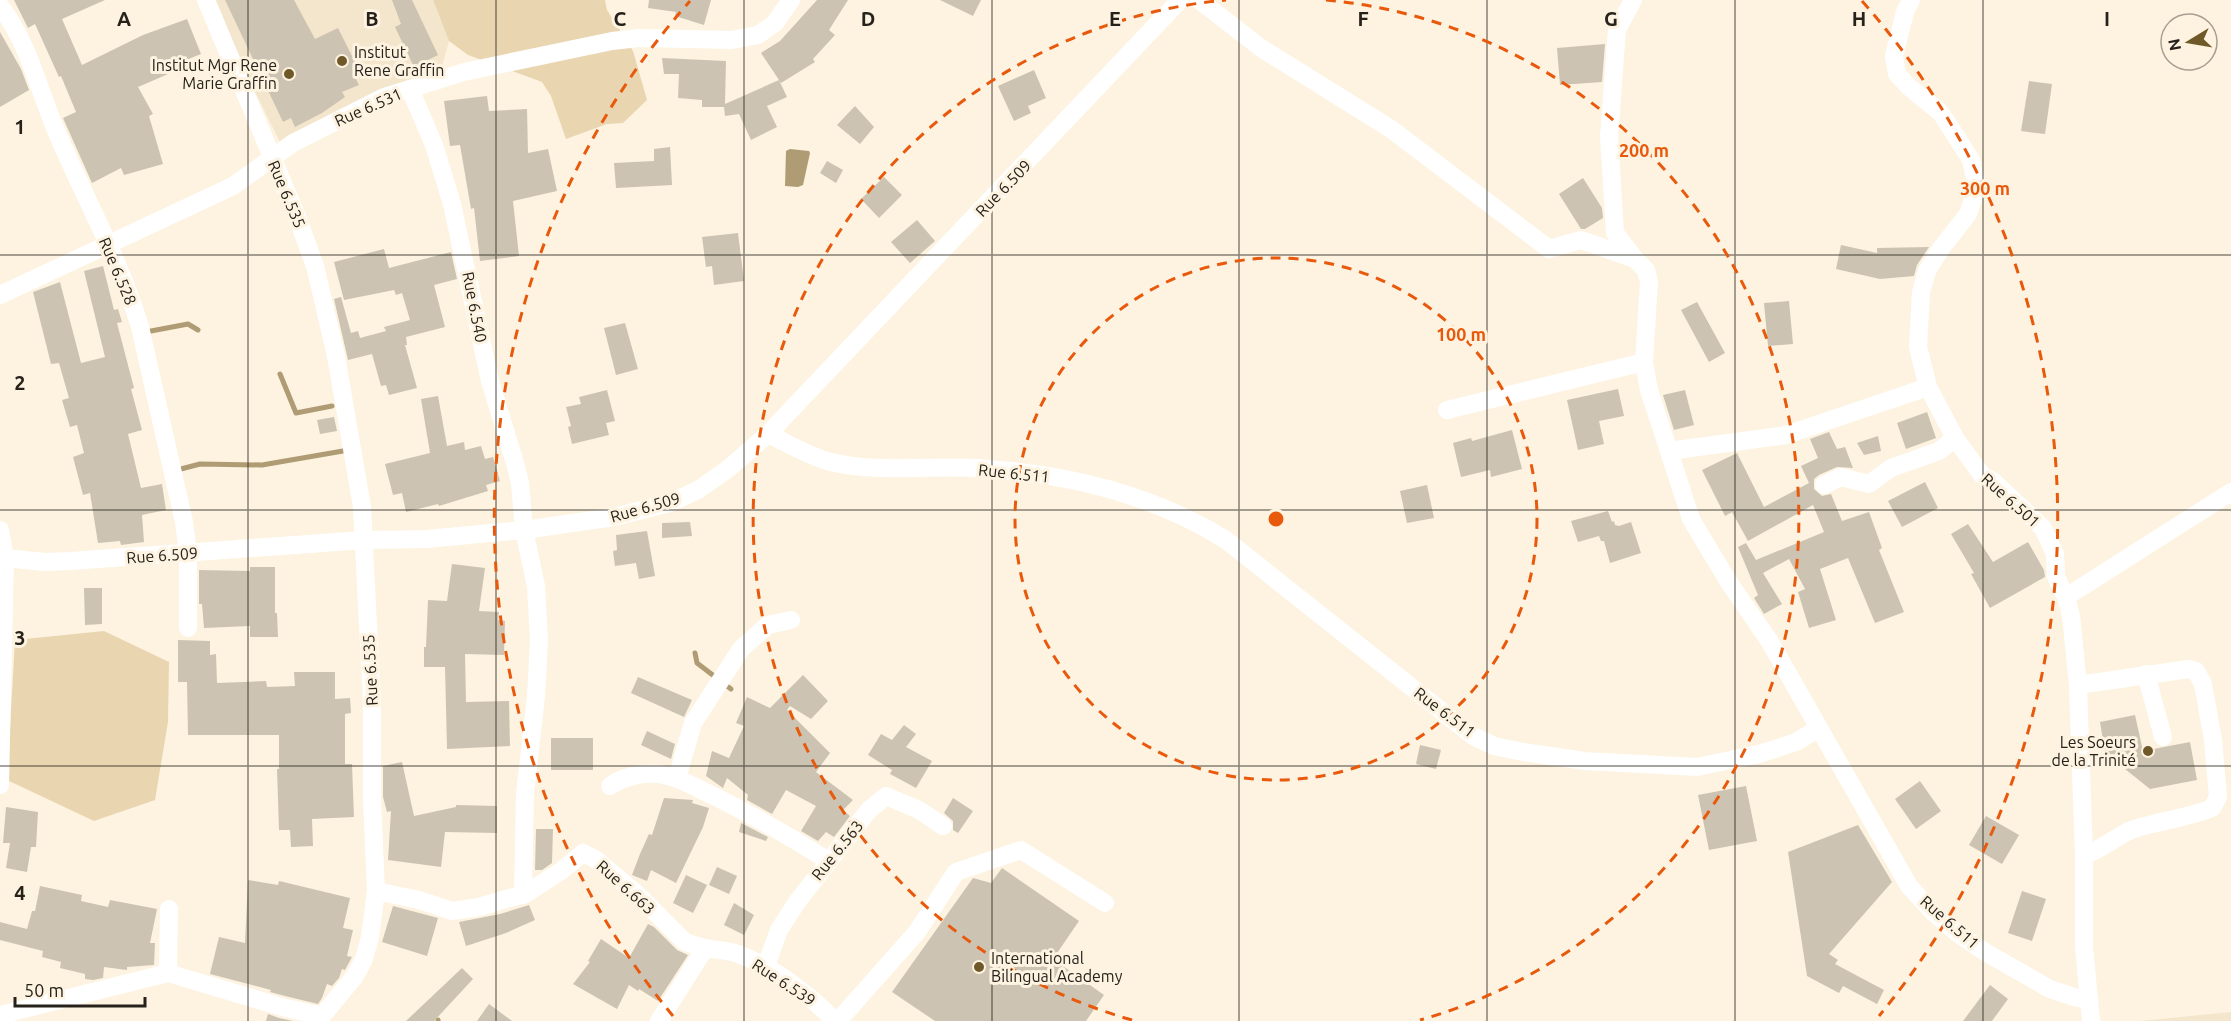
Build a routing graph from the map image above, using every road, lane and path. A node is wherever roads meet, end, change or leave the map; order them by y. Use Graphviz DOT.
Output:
graph roads {
  1 [pos="206,0"];
  2 [pos="791,0"];
  3 [pos="1180,0"];
  4 [pos="1199,0"];
  5 [pos="1633,0"];
  6 [pos="1911,0"];
  7 [pos="0,6"];
  8 [pos="410,89"];
  9 [pos="272,158"];
  10 [pos="107,245"];
  11 [pos="1635,259"];
  12 [pos="0,295"];
  13 [pos="1644,362"];
  14 [pos="1928,387"];
  15 [pos="1447,410"];
  16 [pos="768,434"];
  17 [pos="1955,438"];
  18 [pos="1669,451"];
  19 [pos="1824,484"];
  20 [pos="2231,492"];
  21 [pos="0,530"];
  22 [pos="524,530"];
  23 [pos="364,540"];
  24 [pos="188,553"];
  25 [pos="5,558"];
  26 [pos="2066,597"];
  27 [pos="791,620"];
  28 [pos="188,628"];
  29 [pos="2146,674"];
  30 [pos="2078,685"];
  31 [pos="1819,728"];
  32 [pos="2163,737"];
  33 [pos="677,778"];
  34 [pos="0,785"];
  35 [pos="610,786"];
  36 [pos="943,826"];
  37 [pos="2084,855"];
  38 [pos="827,861"];
  39 [pos="376,891"];
  40 [pos="522,895"];
  41 [pos="1105,903"];
  42 [pos="169,909"];
  43 [pos="705,948"];
  44 [pos="766,966"];
  45 [pos="168,973"];
  46 [pos="2089,1000"];
  47 [pos="0,1016"];
  48 [pos="320,1019"];
  49 [pos="659,1021"];
  50 [pos="837,1021"];
  51 [pos="2091,1021"];
  1 -- 9 [label="street, Rue 6.535"];
  2 -- 8 [label="street, Rue 6.531"];
  3 -- 16 [label="street, Rue 6.509"];
  4 -- 11 [label="street"];
  5 -- 11 [label="street"];
  6 -- 14 [label="street, Rue 6.501"];
  7 -- 10 [label="street, Rue 6.528"];
  8 -- 9 [label="street, Rue 6.531"];
  8 -- 22 [label="street, Rue 6.540"];
  9 -- 10 [label="street, Rue 6.531"];
  9 -- 23 [label="street, Rue 6.535"];
  10 -- 12 [label="street, Rue 6.531"];
  10 -- 24 [label="street, Rue 6.528"];
  11 -- 13 [label="street"];
  13 -- 15 [label="street"];
  13 -- 18 [label="street"];
  14 -- 17 [label="street, Rue 6.501"];
  14 -- 18 [label="street"];
  16 -- 22 [label="street, Rue 6.509"];
  16 -- 31 [label="street, Rue 6.511"];
  17 -- 19 [label="street"];
  17 -- 26 [label="street, Rue 6.501"];
  18 -- 31 [label="street"];
  20 -- 26 [label="street"];
  21 -- 25 [label="street"];
  22 -- 23 [label="street, Rue 6.509"];
  22 -- 40 [label="street, Rue 6.540"];
  23 -- 24 [label="street, Rue 6.509"];
  23 -- 39 [label="street, Rue 6.535"];
  24 -- 25 [label="street, Rue 6.509"];
  24 -- 28 [label="street, Rue 6.528"];
  25 -- 34 [label="street"];
  26 -- 30 [label="street, Rue 6.501"];
  27 -- 33 [label="street"];
  29 -- 30 [label="street"];
  29 -- 32 [label="street"];
  29 -- 37 [label="street"];
  30 -- 37 [label="street, Rue 6.501"];
  31 -- 46 [label="street, Rue 6.511"];
  33 -- 35 [label="street"];
  33 -- 38 [label="street"];
  36 -- 38 [label="street, Rue 6.563"];
  37 -- 46 [label="street, Rue 6.501"];
  38 -- 44 [label="street, Rue 6.563"];
  39 -- 40 [label="street, Rue 6.663"];
  39 -- 48 [label="street, Rue 6.535"];
  40 -- 43 [label="street, Rue 6.663"];
  41 -- 50 [label="street"];
  42 -- 45 [label="street"];
  43 -- 44 [label="street, Rue 6.539"];
  43 -- 49 [label="street"];
  44 -- 50 [label="street, Rue 6.539"];
  45 -- 47 [label="street"];
  45 -- 48 [label="street, Rue 6.535"];
  46 -- 51 [label="street, Rue 6.501"];
}
